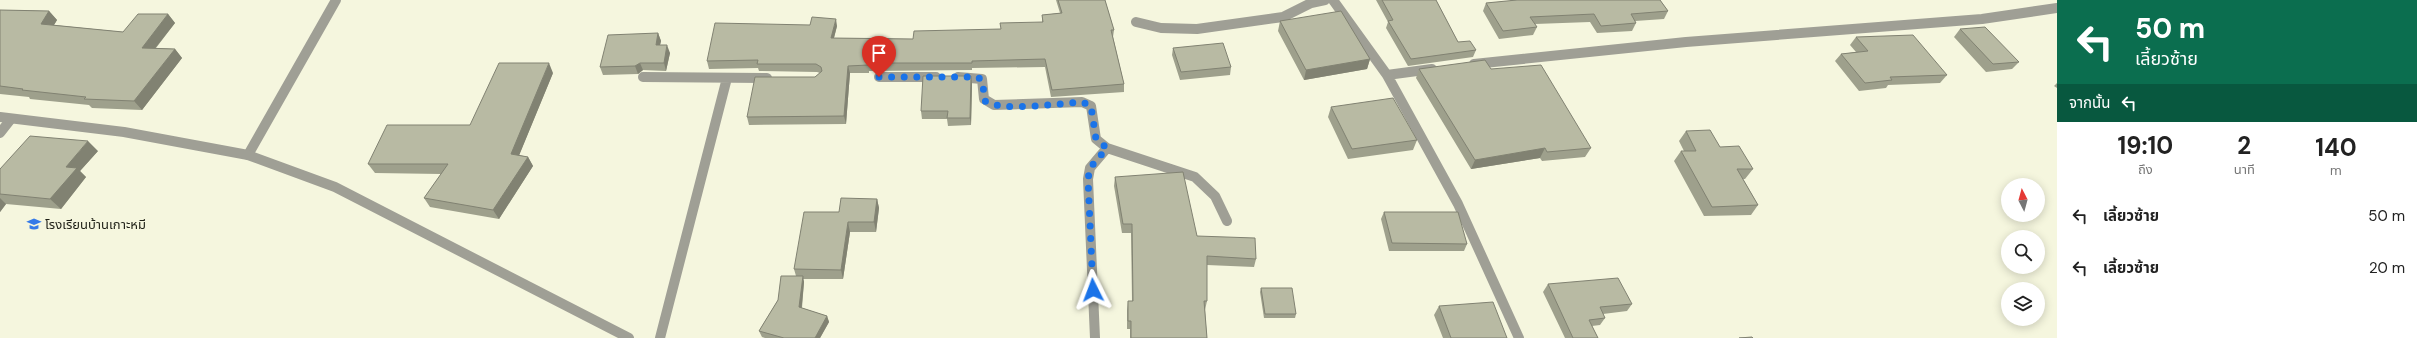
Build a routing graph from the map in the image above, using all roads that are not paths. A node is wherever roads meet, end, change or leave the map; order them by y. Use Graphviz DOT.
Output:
graph roads {
  1 [pos="336,0"];
  2 [pos="1325,0"];
  3 [pos="1333,0"];
  4 [pos="2057,8"];
  5 [pos="1136,22"];
  6 [pos="1464,65"];
  7 [pos="1441,68"];
  8 [pos="1387,75"];
  9 [pos="643,77"];
  10 [pos="879,77"];
  11 [pos="727,78"];
  12 [pos="780,78"];
  13 [pos="0,117"];
  14 [pos="11,119"];
  15 [pos="0,133"];
  16 [pos="1107,148"];
  17 [pos="248,155"];
  18 [pos="1227,222"];
  19 [pos="629,338"];
  20 [pos="660,338"];
  21 [pos="1095,338"];
  22 [pos="1519,338"];
  1 -- 17 [label="street"];
  2 -- 5 [label="street"];
  3 -- 8 [label="street"];
  4 -- 6 [label="street"];
  7 -- 8 [label="street"];
  8 -- 22 [label="street"];
  9 -- 11 [label="street"];
  10 -- 16 [label="street"];
  11 -- 12 [label="street"];
  11 -- 20 [label="street"];
  13 -- 14 [label="street"];
  14 -- 15 [label="street"];
  14 -- 17 [label="street"];
  16 -- 18 [label="street"];
  16 -- 21 [label="street"];
  17 -- 19 [label="street"];
}
